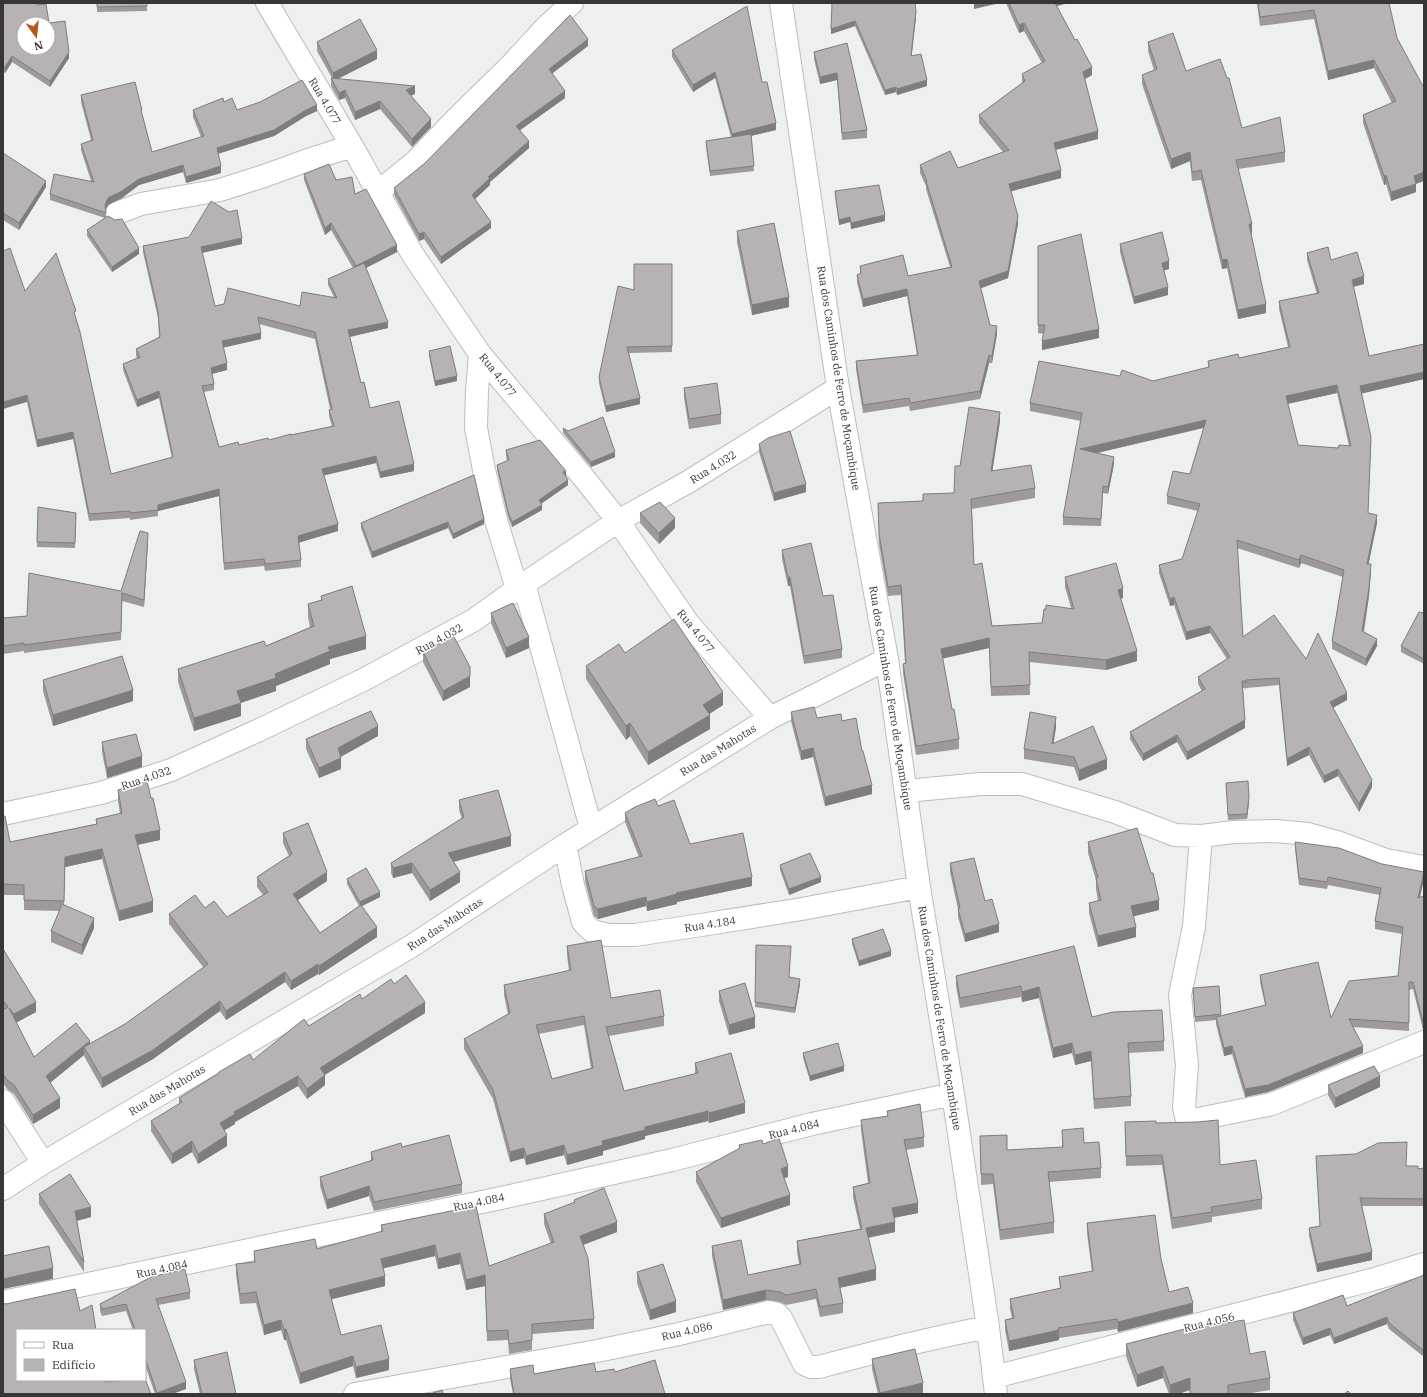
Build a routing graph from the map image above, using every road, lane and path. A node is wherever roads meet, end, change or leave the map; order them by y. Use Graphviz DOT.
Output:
graph roads {
  1 [pos="267,3"];
  2 [pos="572,3"];
  3 [pos="781,3"];
  4 [pos="352,146"];
  5 [pos="378,192"];
  6 [pos="117,213"];
  7 [pos="480,354"];
  8 [pos="838,388"];
  9 [pos="618,521"];
  10 [pos="521,586"];
  11 [pos="887,659"];
  12 [pos="770,718"];
  13 [pos="906,792"];
  14 [pos="3,814"];
  15 [pos="591,828"];
  16 [pos="1201,836"];
  17 [pos="565,844"];
  18 [pos="1424,867"];
  19 [pos="919,887"];
  20 [pos="1424,1042"];
  21 [pos="953,1094"];
  22 [pos="3,1101"];
  23 [pos="43,1164"];
  24 [pos="3,1189"];
  25 [pos="1424,1264"];
  26 [pos="3,1302"];
  27 [pos="988,1327"];
  28 [pos="995,1386"];
  29 [pos="355,1394"];
  1 -- 4 [label="street, Rua 4.077"];
  2 -- 5 [label="street"];
  3 -- 8 [label="street, Rua dos Caminhos de Ferro de Moçambique"];
  4 -- 5 [label="street, Rua 4.077"];
  4 -- 6 [label="street"];
  5 -- 7 [label="street, Rua 4.077"];
  7 -- 9 [label="street, Rua 4.077"];
  7 -- 10 [label="street"];
  8 -- 9 [label="street, Rua 4.032"];
  8 -- 11 [label="street, Rua dos Caminhos de Ferro de Moçambique"];
  9 -- 10 [label="street, Rua 4.032"];
  9 -- 12 [label="street, Rua 4.077"];
  10 -- 14 [label="street, Rua 4.032"];
  10 -- 15 [label="street"];
  11 -- 12 [label="street, Rua das Mahotas"];
  11 -- 13 [label="street, Rua dos Caminhos de Ferro de Moçambique"];
  12 -- 15 [label="street, Rua das Mahotas"];
  13 -- 16 [label="street"];
  13 -- 19 [label="street, Rua dos Caminhos de Ferro de Moçambique"];
  15 -- 17 [label="street, Rua das Mahotas"];
  16 -- 18 [label="street"];
  16 -- 20 [label="street"];
  17 -- 19 [label="street, Rua 4.184"];
  17 -- 23 [label="street, Rua das Mahotas"];
  19 -- 21 [label="street, Rua dos Caminhos de Ferro de Moçambique"];
  21 -- 26 [label="street, Rua 4.084"];
  21 -- 27 [label="street, Rua dos Caminhos de Ferro de Moçambique"];
  22 -- 23 [label="street"];
  23 -- 24 [label="street, Rua das Mahotas"];
  25 -- 28 [label="street, Rua 4.056"];
  27 -- 28 [label="street, Rua dos Caminhos de Ferro de Moçambique"];
  27 -- 29 [label="street, Rua 4.086"];
}
